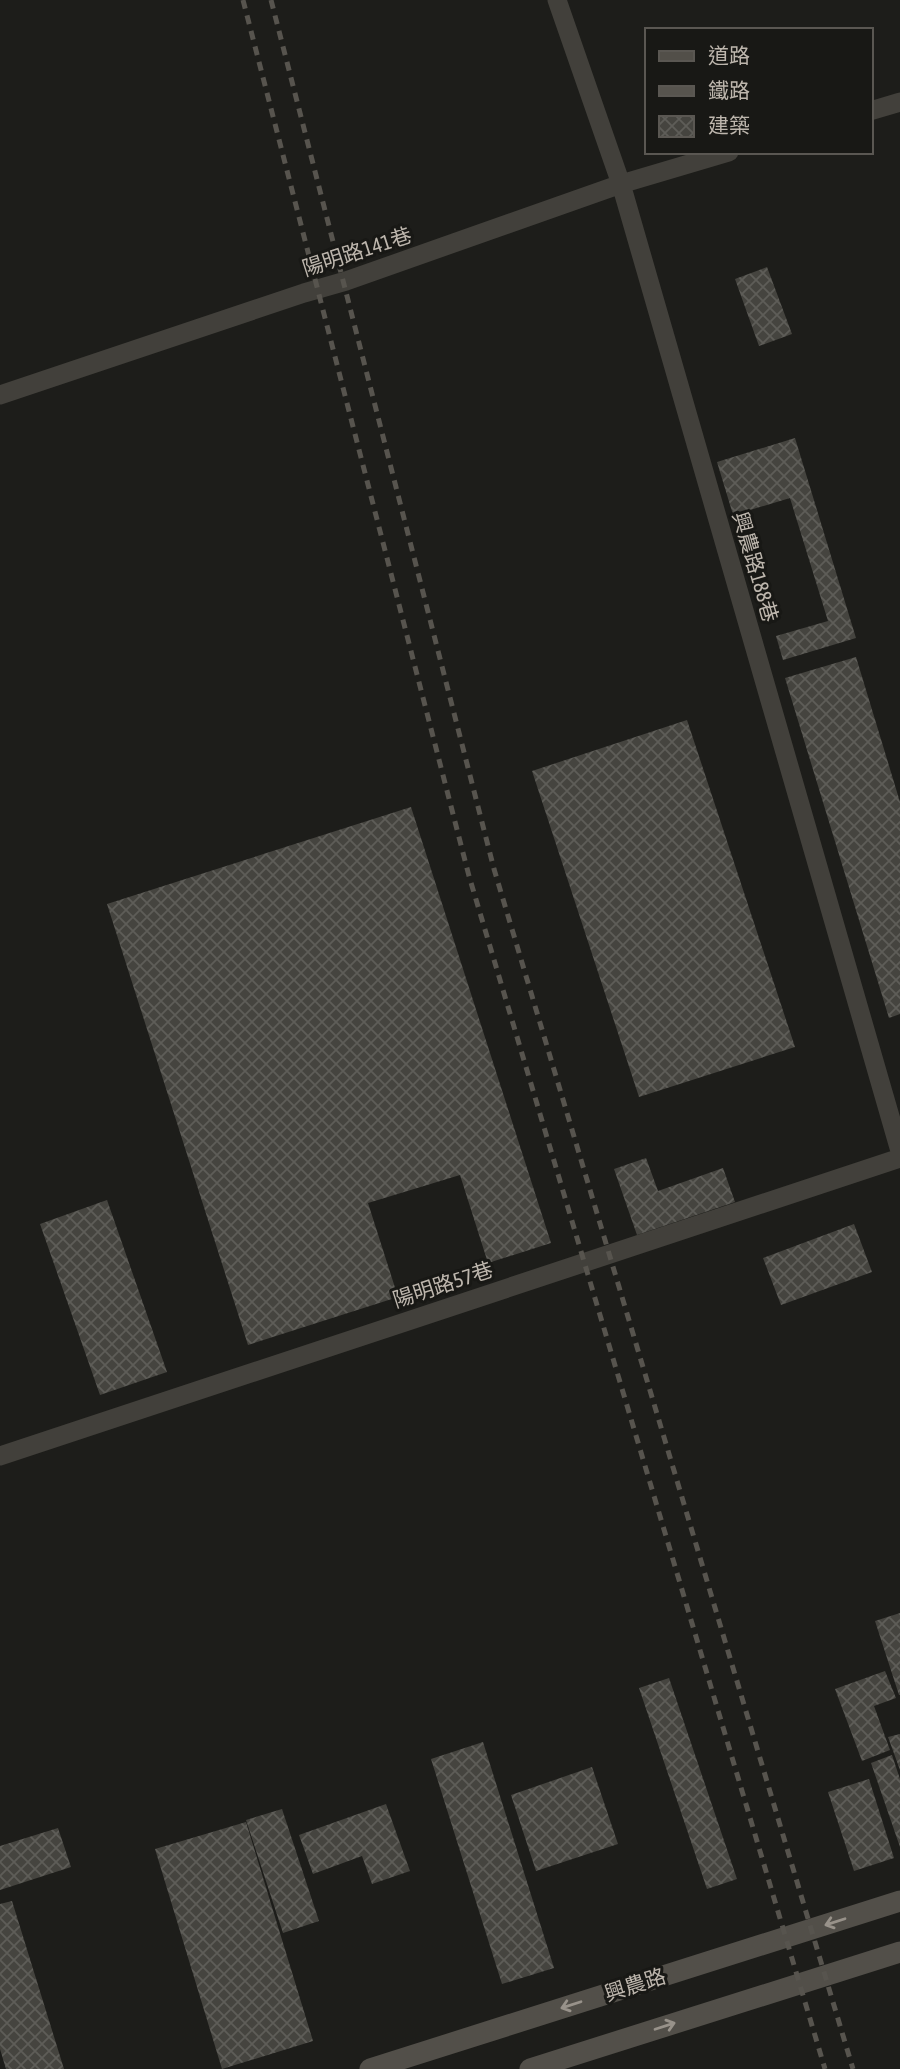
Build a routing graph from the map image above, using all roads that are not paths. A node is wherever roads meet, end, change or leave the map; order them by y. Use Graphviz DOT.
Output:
graph roads {
  1 [pos="557,0"];
  2 [pos="900,102"];
  3 [pos="872,110"];
  4 [pos="722,154"];
  5 [pos="621,184"];
  6 [pos="0,395"];
  7 [pos="900,1151"];
  8 [pos="900,1158"];
  9 [pos="0,1456"];
  10 [pos="900,1901"];
  11 [pos="900,1952"];
  12 [pos="370,2069"];
  13 [pos="530,2069"];
  1 -- 5 [label="lane, 興農路188巷"];
  2 -- 3 [label="lane"];
  4 -- 5 [label="lane, 陽明路141巷"];
  5 -- 6 [label="lane, 陽明路141巷"];
  5 -- 7 [label="lane, 興農路188巷"];
  8 -- 9 [label="lane, 陽明路57巷"];
  10 -- 12 [label="main road, 興農路, one-way"];
  13 -- 11 [label="main road, one-way"];
}
